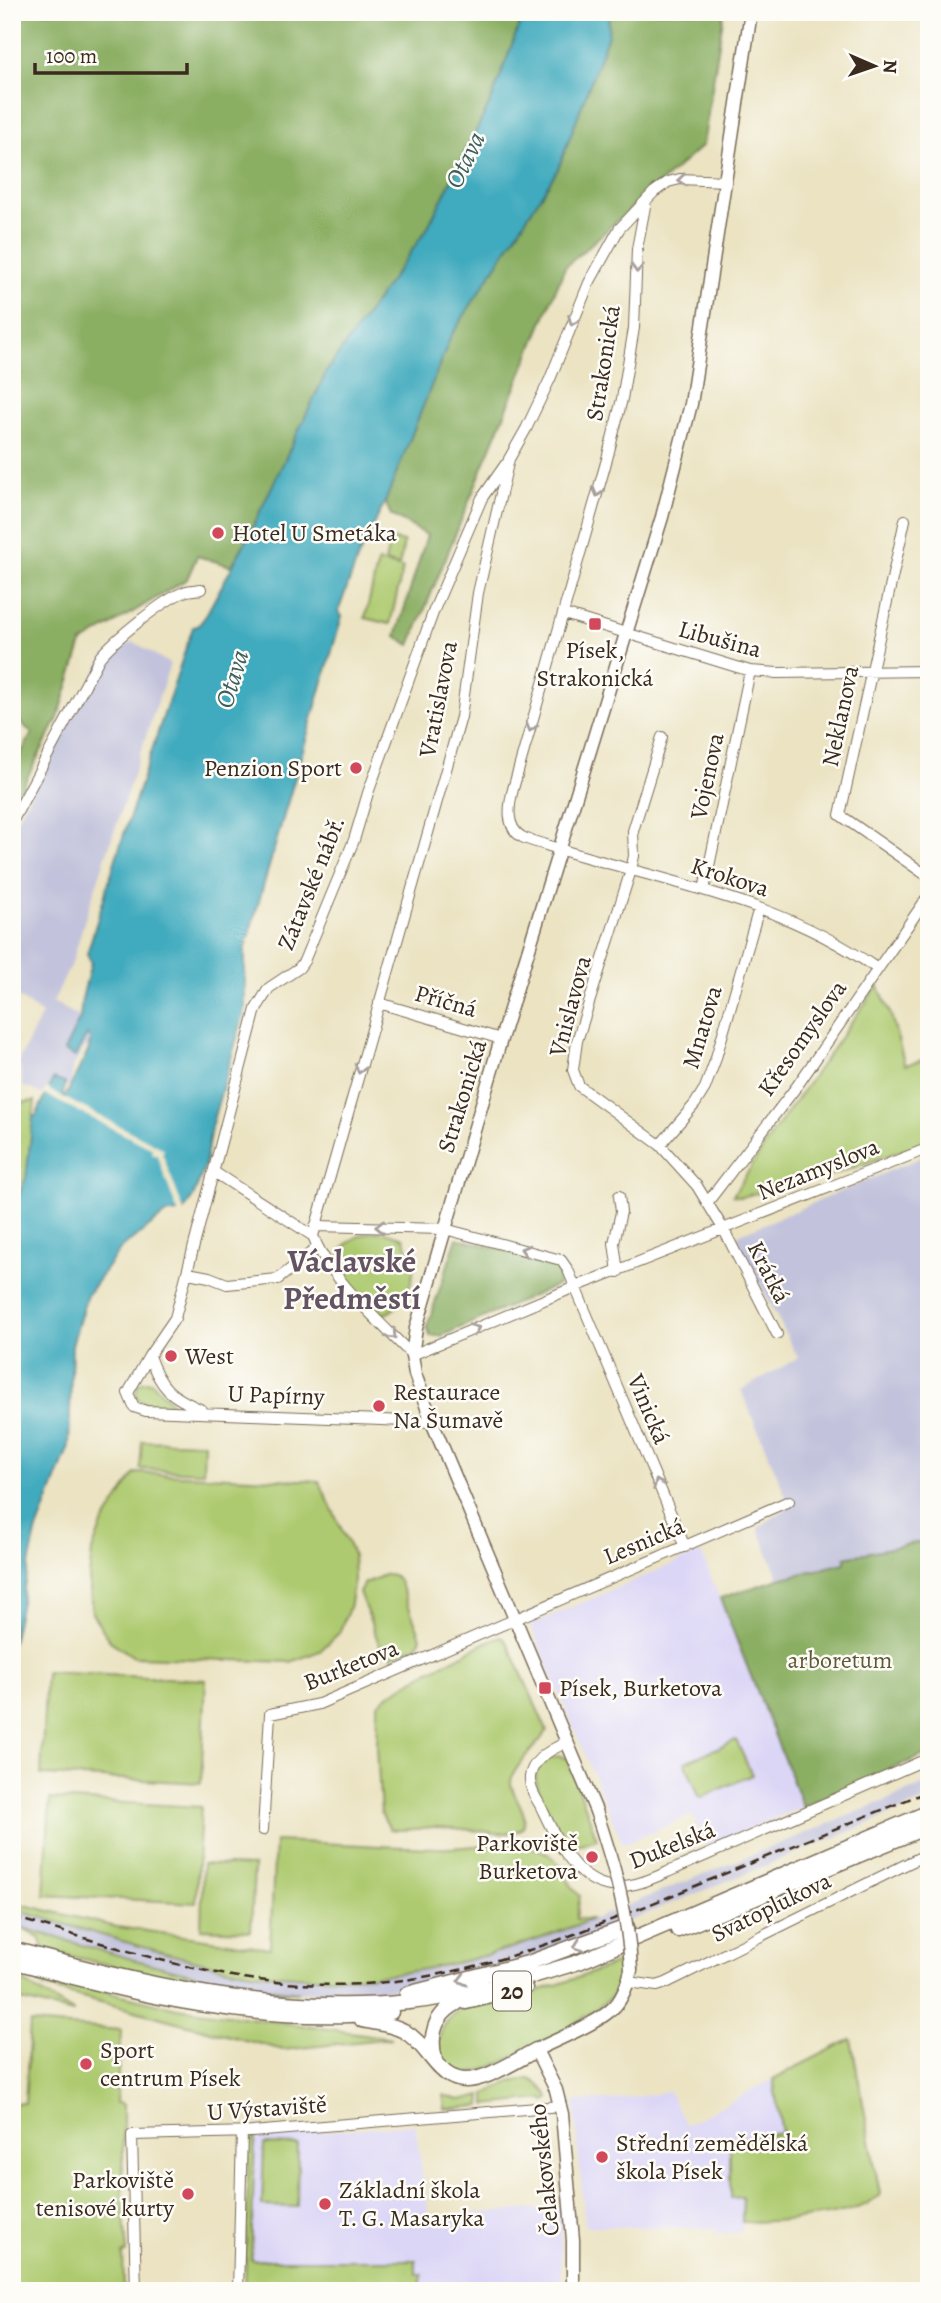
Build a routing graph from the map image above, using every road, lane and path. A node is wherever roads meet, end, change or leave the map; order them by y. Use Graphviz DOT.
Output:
graph roads {
  1 [pos="751,12"];
  2 [pos="725,181"];
  3 [pos="646,201"];
  4 [pos="509,459"];
  5 [pos="905,520"];
  6 [pos="201,589"];
  7 [pos="564,614"];
  8 [pos="628,635"];
  9 [pos="750,671"];
  10 [pos="929,671"];
  11 [pos="871,672"];
  12 [pos="662,737"];
  13 [pos="12,822"];
  14 [pos="560,850"];
  15 [pos="631,870"];
  16 [pos="929,877"];
  17 [pos="704,890"];
  18 [pos="929,895"];
  19 [pos="759,908"];
  20 [pos="876,968"];
  21 [pos="379,1003"];
  22 [pos="501,1039"];
  23 [pos="660,1145"];
  24 [pos="929,1148"];
  25 [pos="214,1172"];
  26 [pos="619,1196"];
  27 [pos="707,1203"];
  28 [pos="444,1228"];
  29 [pos="724,1230"];
  30 [pos="314,1231"];
  31 [pos="317,1248"];
  32 [pos="618,1272"];
  33 [pos="188,1273"];
  34 [pos="575,1287"];
  35 [pos="777,1334"];
  36 [pos="412,1355"];
  37 [pos="149,1356"];
  38 [pos="128,1393"];
  39 [pos="209,1413"];
  40 [pos="432,1422"];
  41 [pos="789,1501"];
  42 [pos="685,1547"];
  43 [pos="514,1619"];
  44 [pos="568,1742"];
  45 [pos="929,1758"];
  46 [pos="929,1812"];
  47 [pos="929,1826"];
  48 [pos="263,1830"];
  49 [pos="929,1853"];
  50 [pos="626,1927"];
  51 [pos="12,1949"];
  52 [pos="12,1961"];
  53 [pos="630,1976"];
  54 [pos="457,2003"];
  55 [pos="332,2010"];
  56 [pos="536,2050"];
  57 [pos="436,2064"];
  58 [pos="561,2106"];
  59 [pos="242,2132"];
  60 [pos="136,2291"];
  61 [pos="238,2291"];
  62 [pos="573,2291"];
  1 -- 2 [label="main road, Strakonická"];
  2 -- 3 [label="street, one-way"];
  2 -- 8 [label="main road, Strakonická"];
  3 -- 4 [label="street, Vratislavova, one-way"];
  3 -- 7 [label="street, Strakonická, one-way"];
  4 -- 21 [label="street, Vratislavova"];
  4 -- 25 [label="street, Zátavské nábř."];
  5 -- 11 [label="street, Neklanova"];
  6 -- 13 [label="street"];
  7 -- 8 [label="street"];
  7 -- 14 [label="street, Strakonická, one-way"];
  8 -- 9 [label="street, Libušina"];
  8 -- 14 [label="main road, Strakonická"];
  9 -- 11 [label="street, Libušina"];
  9 -- 17 [label="street, Vojenova"];
  10 -- 11 [label="street, Libušina"];
  11 -- 16 [label="street, Neklanova"];
  12 -- 15 [label="street, Vnislavova"];
  14 -- 15 [label="street, Krokova"];
  14 -- 22 [label="main road, Strakonická"];
  15 -- 17 [label="street, Krokova"];
  15 -- 23 [label="street, Vnislavova"];
  17 -- 19 [label="street, Krokova"];
  18 -- 20 [label="street, Křesomyslova"];
  19 -- 20 [label="street, Krokova"];
  19 -- 23 [label="street, Mnatova"];
  20 -- 27 [label="street, Křesomyslova"];
  21 -- 22 [label="street, Příčná"];
  21 -- 30 [label="street, Vratislavova, one-way"];
  22 -- 28 [label="main road, Strakonická"];
  23 -- 27 [label="street, Vnislavova"];
  24 -- 29 [label="street, Nezamyslova"];
  25 -- 30 [label="street"];
  25 -- 33 [label="street, Zátavské nábř."];
  26 -- 32 [label="street"];
  27 -- 29 [label="street, Vnislavova"];
  28 -- 30 [label="street, Vinická, one-way"];
  34 -- 28 [label="street, Vinická, one-way"];
  28 -- 36 [label="main road, Strakonická"];
  29 -- 32 [label="street, Nezamyslova"];
  29 -- 35 [label="street, Krátká"];
  30 -- 31 [label="street"];
  31 -- 33 [label="street"];
  31 -- 36 [label="street, one-way"];
  32 -- 34 [label="street, Nezamyslova"];
  33 -- 37 [label="street, Zátavské nábř."];
  36 -- 34 [label="street, Nezamyslova, one-way"];
  42 -- 34 [label="street, Vinická, one-way"];
  36 -- 40 [label="main road"];
  37 -- 38 [label="street, Zátavské nábř."];
  37 -- 39 [label="street"];
  38 -- 39 [label="street, U Papírny"];
  39 -- 40 [label="street, U Papírny"];
  40 -- 43 [label="main road"];
  41 -- 42 [label="street, Lesnická"];
  42 -- 43 [label="street, Lesnická"];
  43 -- 44 [label="main road"];
  43 -- 48 [label="street, Burketova"];
  44 -- 45 [label="street, Dukelská"];
  44 -- 50 [label="main road, bridge"];
  46 -- 55 [label="highway, 20"];
  47 -- 54 [label="highway, 20"];
  49 -- 53 [label="street, Svatoplukova"];
  50 -- 53 [label="main road, bridge"];
  50 -- 55 [label="highway, one-way"];
  51 -- 55 [label="highway, 20"];
  52 -- 55 [label="highway, 20"];
  53 -- 56 [label="main road"];
  54 -- 55 [label="highway, 20"];
  54 -- 57 [label="highway"];
  55 -- 57 [label="highway"];
  56 -- 57 [label="highway"];
  56 -- 58 [label="main road, Čelakovského"];
  58 -- 59 [label="street, U Výstaviště"];
  58 -- 62 [label="main road, Čelakovského"];
  59 -- 60 [label="street, U Výstaviště"];
  59 -- 61 [label="street"];
}
